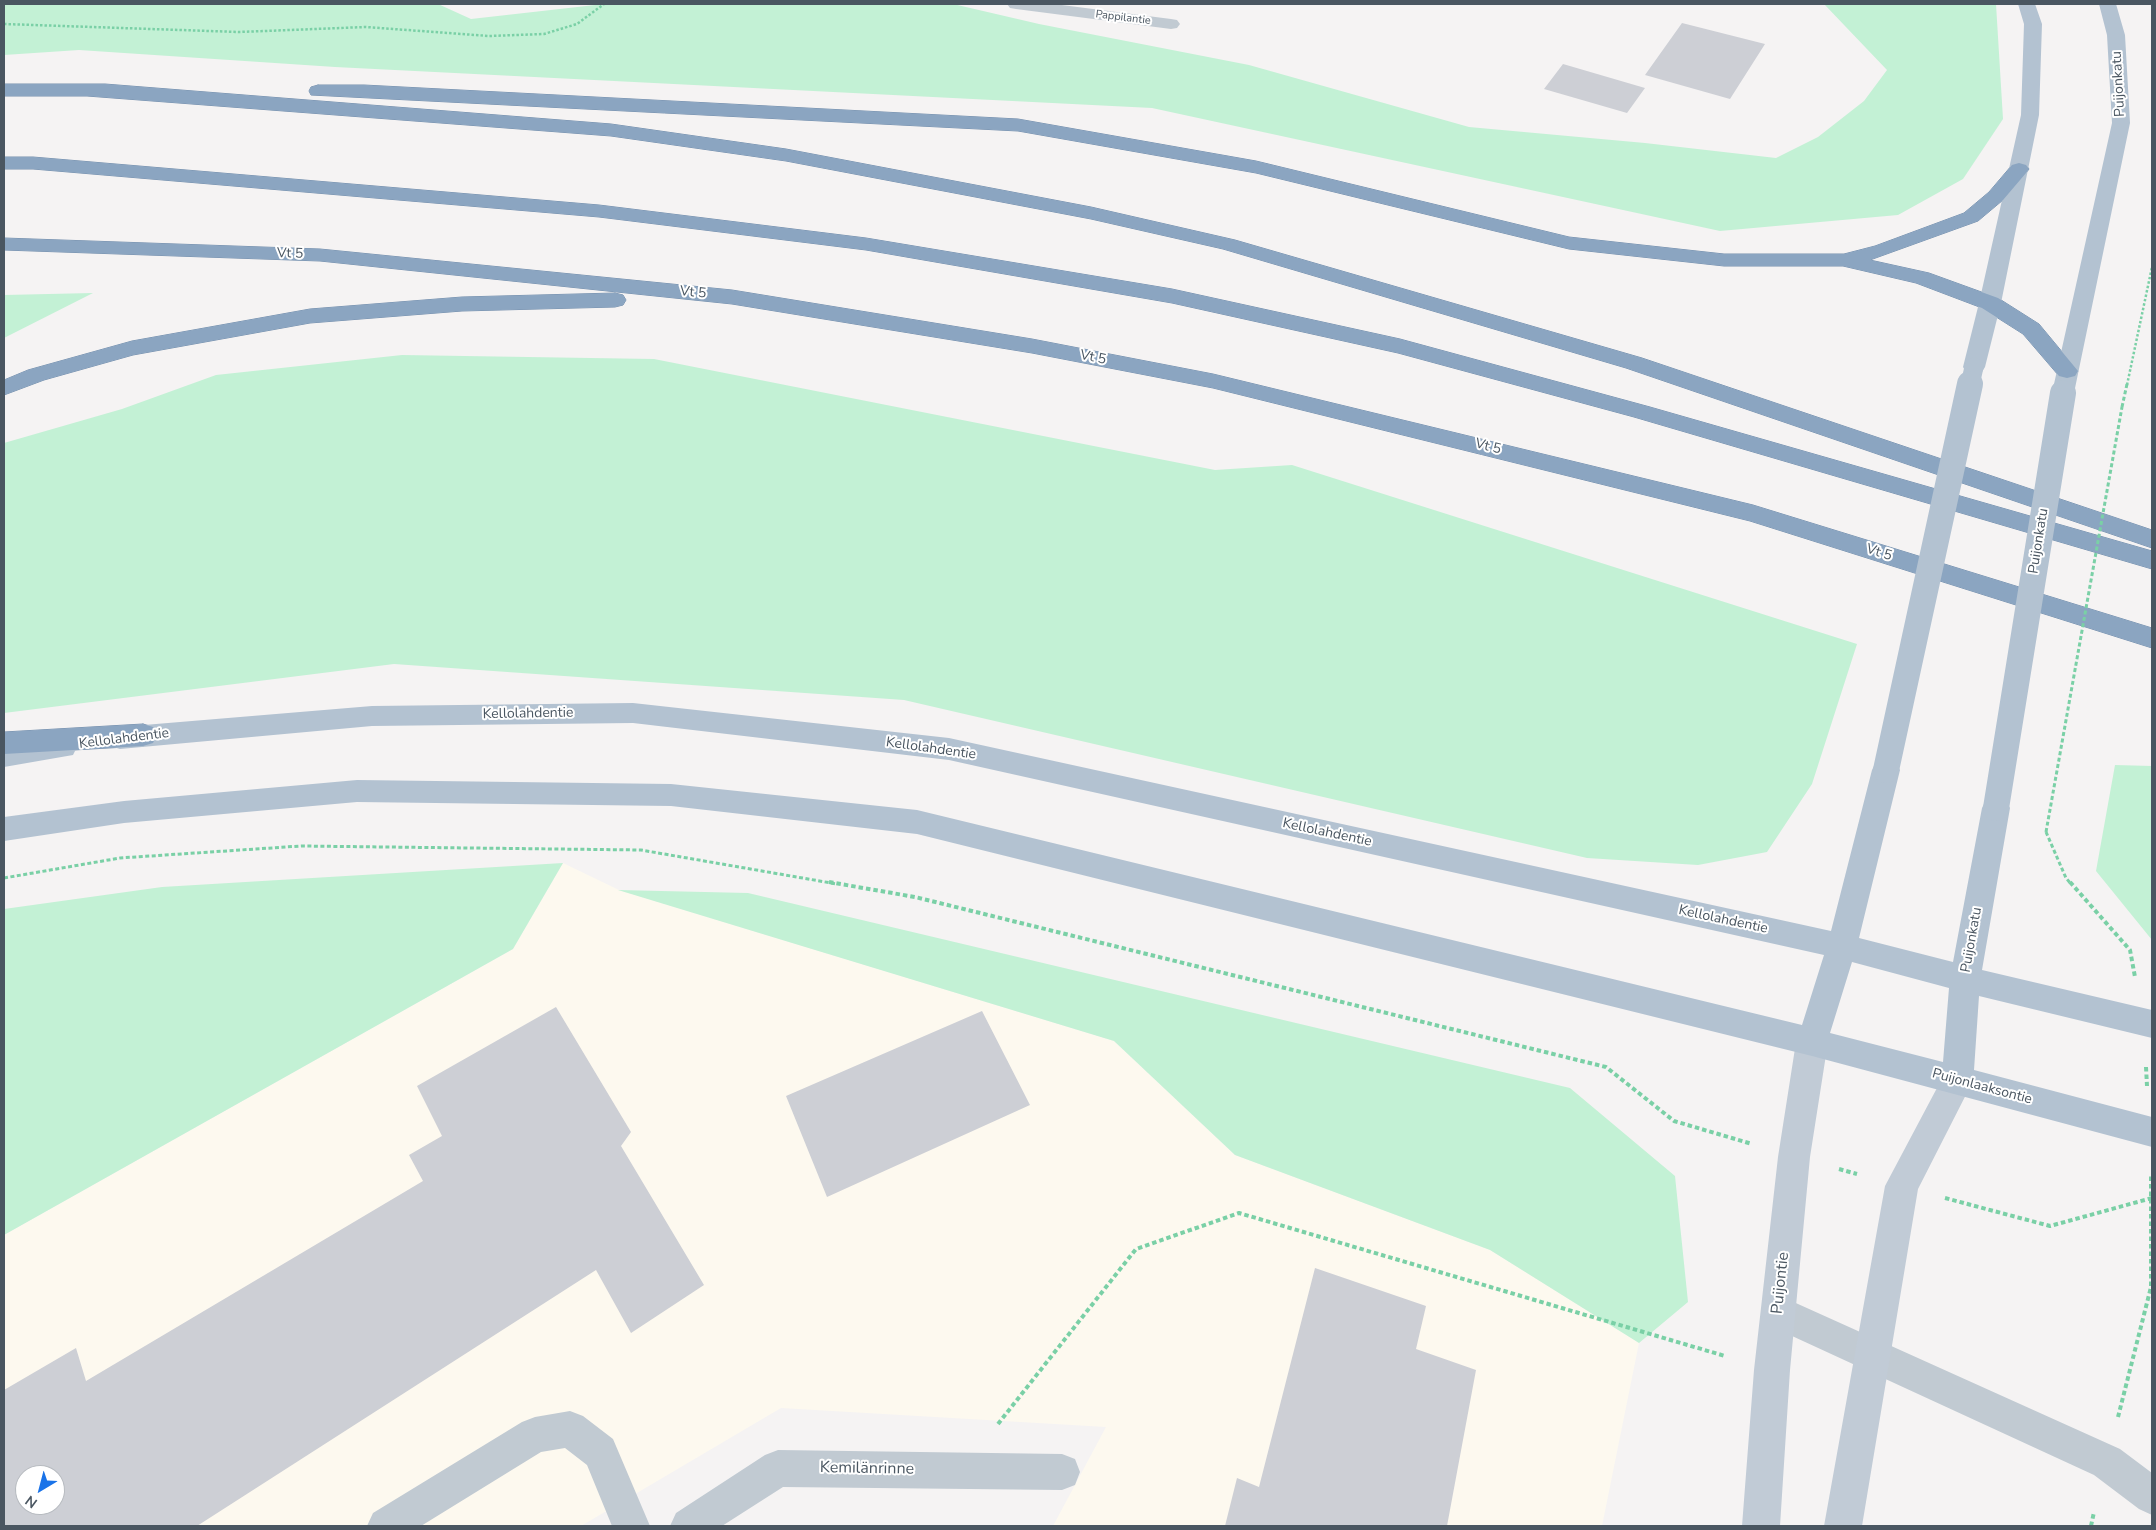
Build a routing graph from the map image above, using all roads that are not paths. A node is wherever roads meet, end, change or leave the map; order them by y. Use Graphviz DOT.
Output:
graph roads {
  1 [pos="1016,4"];
  2 [pos="2028,4"];
  3 [pos="2108,4"];
  4 [pos="1172,24"];
  5 [pos="4,90"];
  6 [pos="87,90"];
  7 [pos="4,163"];
  8 [pos="2019,169"];
  9 [pos="4,244"];
  10 [pos="1842,260"];
  11 [pos="732,298"];
  12 [pos="1990,303"];
  13 [pos="2065,382"];
  14 [pos="4,388"];
  15 [pos="2152,539"];
  16 [pos="2152,560"];
  17 [pos="2152,638"];
  18 [pos="143,735"];
  19 [pos="4,743"];
  20 [pos="4,756"];
  21 [pos="4,829"];
  22 [pos="1842,946"];
  23 [pos="1965,979"];
  24 [pos="2152,1024"];
  25 [pos="1812,1042"];
  26 [pos="1957,1081"];
  27 [pos="2152,1132"];
  28 [pos="1778,1312"];
  29 [pos="1874,1355"];
  30 [pos="1062,1472"];
  31 [pos="2152,1496"];
  32 [pos="386,1526"];
  33 [pos="631,1526"];
  34 [pos="689,1526"];
  35 [pos="1761,1526"];
  36 [pos="1843,1526"];
  1 -- 4 [label="street, Pappilantie"];
  2 -- 8 [label="main road"];
  3 -- 13 [label="main road, Puijonkatu"];
  5 -- 6 [label="highway"];
  6 -- 10 [label="highway"];
  6 -- 15 [label="highway"];
  7 -- 16 [label="highway"];
  8 -- 10 [label="highway"];
  8 -- 12 [label="main road"];
  9 -- 11 [label="highway, Vt 5"];
  10 -- 12 [label="highway"];
  11 -- 14 [label="highway"];
  11 -- 17 [label="highway, Vt 5"];
  12 -- 13 [label="highway"];
  12 -- 22 [label="main road, bridge"];
  13 -- 23 [label="main road, Puijonkatu, bridge"];
  18 -- 19 [label="highway"];
  18 -- 20 [label="main road, Kellolahdentie"];
  18 -- 22 [label="main road, Kellolahdentie"];
  21 -- 25 [label="main road"];
  22 -- 23 [label="main road"];
  22 -- 25 [label="main road"];
  23 -- 24 [label="main road"];
  23 -- 26 [label="main road, Puijonkatu"];
  25 -- 26 [label="main road, Puijonlaaksontie"];
  25 -- 28 [label="street, Puijontie"];
  26 -- 27 [label="main road, Puijonlaaksontie"];
  26 -- 29 [label="street"];
  28 -- 29 [label="street"];
  28 -- 35 [label="street, Puijontie"];
  29 -- 31 [label="street"];
  29 -- 36 [label="street"];
  30 -- 34 [label="street, Kemilänrinne"];
  32 -- 33 [label="street"];
}
